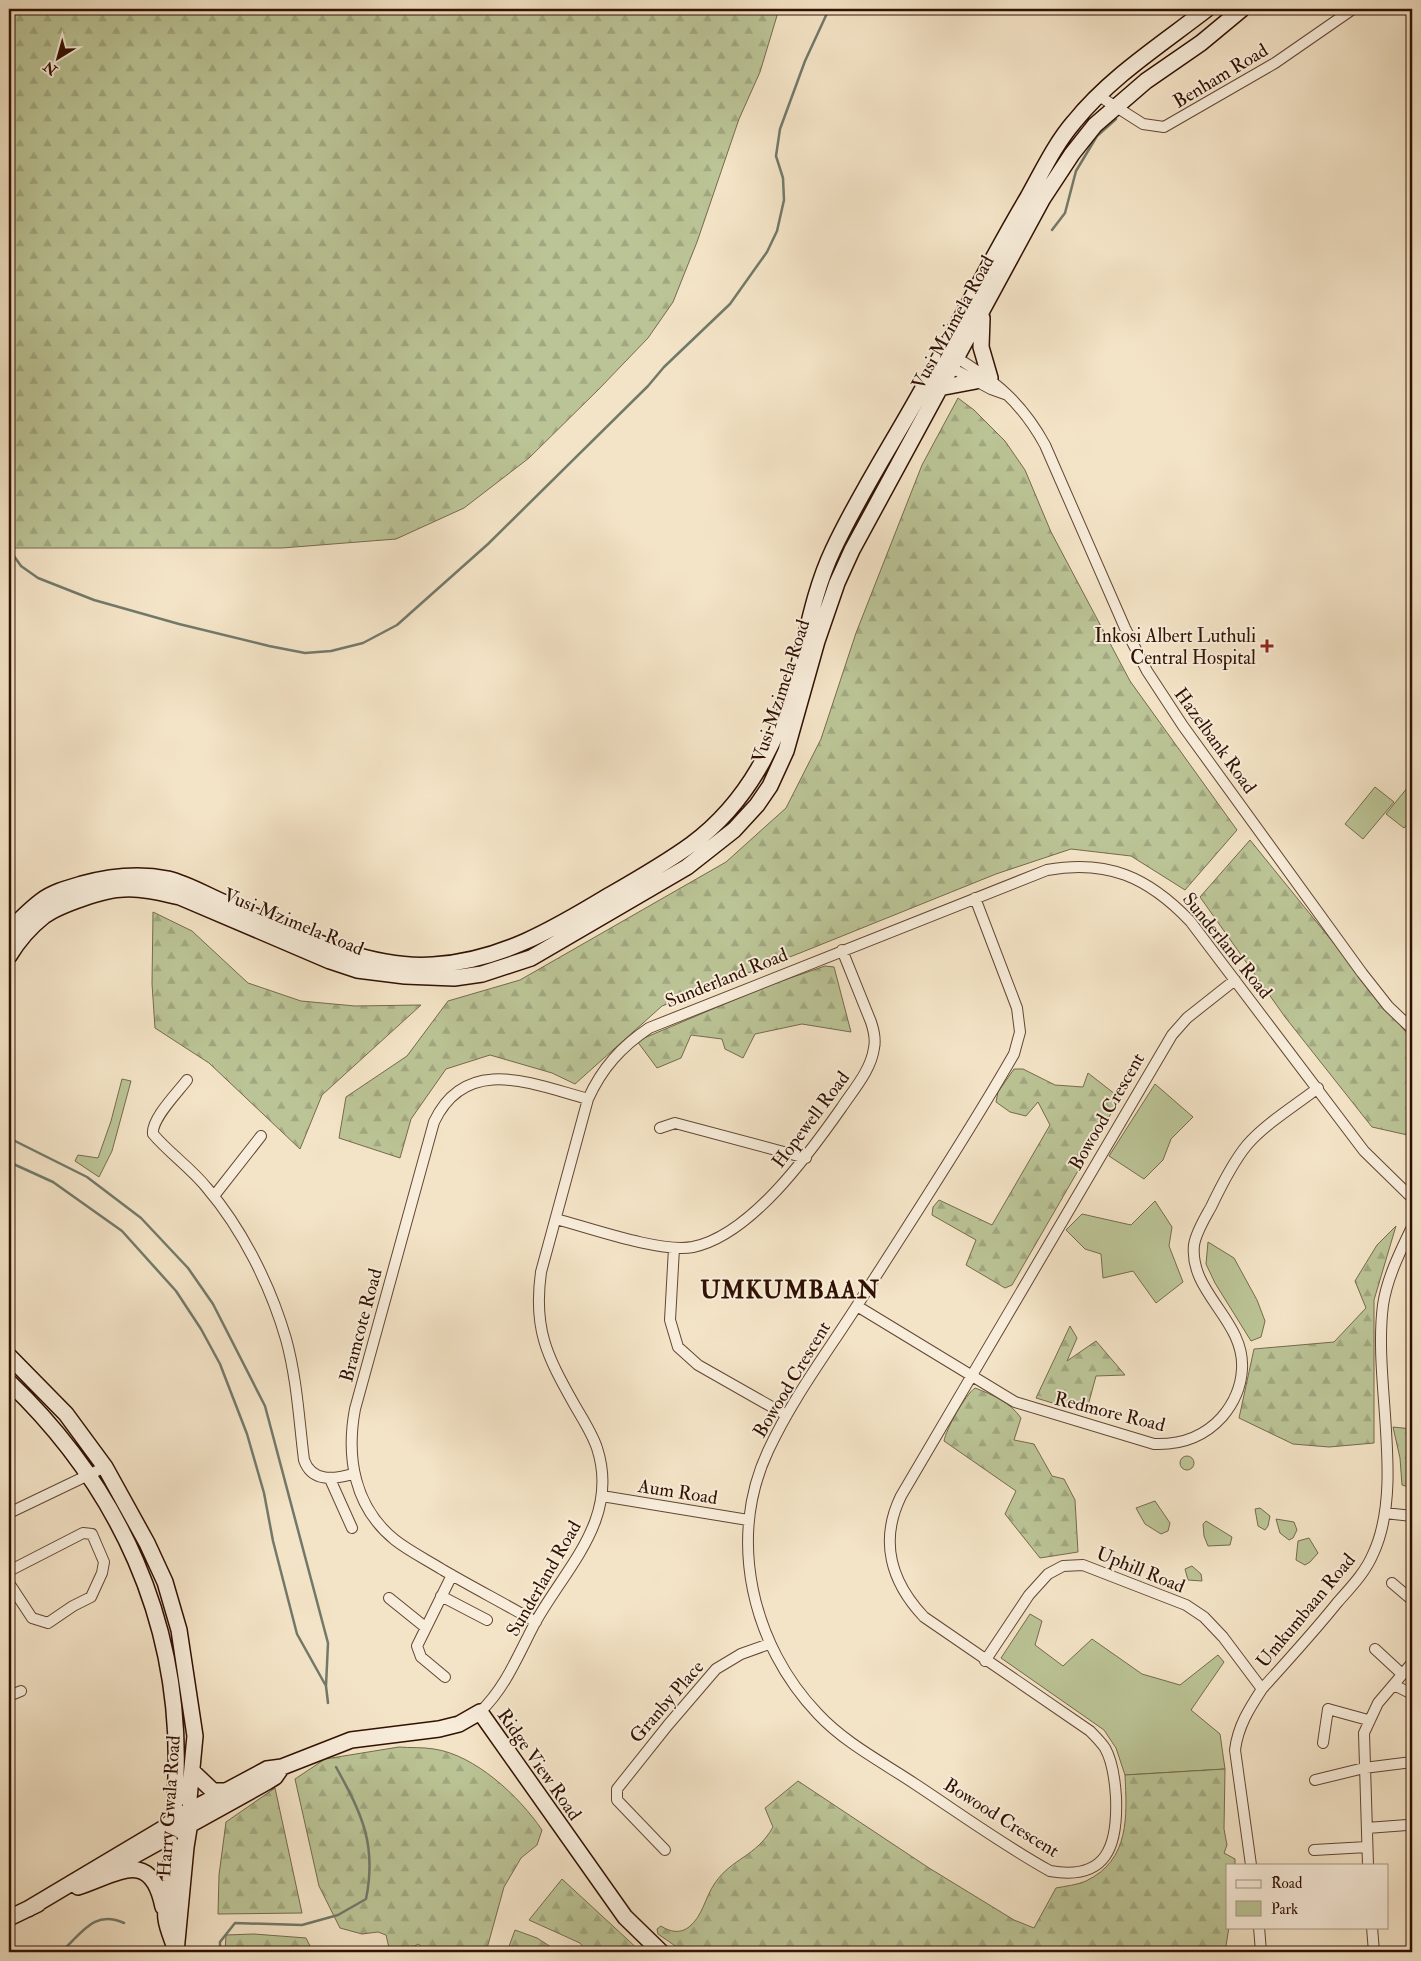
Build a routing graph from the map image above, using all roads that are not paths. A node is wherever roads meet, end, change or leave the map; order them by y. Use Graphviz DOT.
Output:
graph roads {
  1 [pos="1207,9"];
  2 [pos="1242,9"];
  3 [pos="1353,9"];
  4 [pos="1099,96"];
  5 [pos="1116,107"];
  6 [pos="982,311"];
  7 [pos="947,359"];
  8 [pos="983,379"];
  9 [pos="939,388"];
  10 [pos="1005,394"];
  11 [pos="975,898"];
  12 [pos="9,930"];
  13 [pos="842,950"];
  14 [pos="9,956"];
  15 [pos="1235,980"];
  16 [pos="1412,1029"];
  17 [pos="187,1080"];
  18 [pos="1318,1088"];
  19 [pos="588,1099"];
  20 [pos="660,1128"];
  21 [pos="260,1136"];
  22 [pos="806,1158"];
  23 [pos="214,1196"];
  24 [pos="1412,1198"];
  25 [pos="556,1219"];
  26 [pos="1412,1227"];
  27 [pos="674,1248"];
  28 [pos="857,1306"];
  29 [pos="9,1356"];
  30 [pos="972,1375"];
  31 [pos="9,1382"];
  32 [pos="786,1415"];
  33 [pos="105,1467"];
  34 [pos="353,1474"];
  35 [pos="88,1477"];
  36 [pos="330,1479"];
  37 [pos="602,1496"];
  38 [pos="9,1513"];
  39 [pos="1385,1513"];
  40 [pos="1412,1516"];
  41 [pos="748,1520"];
  42 [pos="352,1528"];
  43 [pos="9,1571"];
  44 [pos="452,1575"];
  45 [pos="9,1583"];
  46 [pos="1392,1583"];
  47 [pos="441,1596"];
  48 [pos="389,1598"];
  49 [pos="1412,1600"];
  50 [pos="487,1620"];
  51 [pos="536,1622"];
  52 [pos="425,1627"];
  53 [pos="769,1644"];
  54 [pos="1374,1649"];
  55 [pos="985,1661"];
  56 [pos="1412,1663"];
  57 [pos="1402,1674"];
  58 [pos="445,1677"];
  59 [pos="1394,1685"];
  60 [pos="1262,1689"];
  61 [pos="21,1691"];
  62 [pos="1412,1694"];
  63 [pos="9,1696"];
  64 [pos="480,1712"];
  65 [pos="1368,1720"];
  66 [pos="1323,1742"];
  67 [pos="1412,1762"];
  68 [pos="282,1767"];
  69 [pos="1364,1768"];
  70 [pos="193,1772"];
  71 [pos="1315,1780"];
  72 [pos="224,1792"];
  73 [pos="192,1810"];
  74 [pos="174,1819"];
  75 [pos="1407,1825"];
  76 [pos="188,1827"];
  77 [pos="1367,1828"];
  78 [pos="173,1835"];
  79 [pos="1367,1847"];
  80 [pos="665,1850"];
  81 [pos="1314,1850"];
  82 [pos="1251,1864"];
  83 [pos="1368,1864"];
  84 [pos="78,1887"];
  85 [pos="28,1909"];
  86 [pos="9,1918"];
  87 [pos="166,1918"];
  88 [pos="1259,1928"];
  89 [pos="1372,1928"];
  90 [pos="176,1952"];
  91 [pos="661,1952"];
  92 [pos="1260,1952"];
  93 [pos="1374,1952"];
  1 -- 4 [label="main road, Vusi Mzimela Road"];
  2 -- 5 [label="main road, Vusi Mzimela Road"];
  3 -- 5 [label="street, Benham Road"];
  4 -- 5 [label="street, Benham Road"];
  4 -- 7 [label="main road, Vusi Mzimela Road"];
  5 -- 6 [label="main road, Vusi Mzimela Road"];
  6 -- 7 [label="main road, Vusi Mzimela Road"];
  6 -- 8 [label="main road"];
  7 -- 8 [label="street, Hazelbank Road"];
  7 -- 8 [label="street, Hazelbank Road"];
  7 -- 9 [label="main road, Vusi Mzimela Road"];
  7 -- 12 [label="main road, Vusi Mzimela Road"];
  8 -- 9 [label="main road"];
  8 -- 10 [label="street, Hazelbank Road"];
  8 -- 10 [label="street, Hazelbank Road"];
  9 -- 14 [label="main road, Vusi Mzimela Road"];
  10 -- 16 [label="street, Hazelbank Road"];
  11 -- 13 [label="street, Sunderland Road"];
  11 -- 15 [label="street, Sunderland Road"];
  11 -- 28 [label="street, Bowood Crescent"];
  13 -- 19 [label="street, Sunderland Road"];
  13 -- 22 [label="street, Hopewell Road"];
  15 -- 18 [label="street, Sunderland Road"];
  15 -- 30 [label="street, Bowood Crescent"];
  17 -- 23 [label="street"];
  18 -- 24 [label="street, Sunderland Road"];
  18 -- 30 [label="street, Redmore Road"];
  19 -- 25 [label="street, Sunderland Road"];
  19 -- 34 [label="street, Bramcote Road"];
  20 -- 22 [label="street"];
  21 -- 23 [label="street"];
  22 -- 27 [label="street, Hopewell Road"];
  23 -- 36 [label="street"];
  25 -- 27 [label="street, Hopewell Road"];
  25 -- 37 [label="street, Sunderland Road"];
  26 -- 39 [label="street, Umkumbaan Road"];
  27 -- 32 [label="street"];
  28 -- 30 [label="street, Redmore Road"];
  28 -- 32 [label="street, Bowood Crescent"];
  29 -- 33 [label="main road, Harry Gwala Road"];
  30 -- 55 [label="street, Bowood Crescent"];
  31 -- 35 [label="main road, Harry Gwala Road"];
  32 -- 41 [label="street, Bowood Crescent"];
  33 -- 35 [label="street"];
  33 -- 70 [label="main road, Harry Gwala Road"];
  34 -- 36 [label="street"];
  34 -- 44 [label="street, Bramcote Road"];
  35 -- 38 [label="street"];
  35 -- 74 [label="main road, Harry Gwala Road"];
  36 -- 42 [label="street"];
  37 -- 41 [label="street, Aum Road"];
  37 -- 51 [label="street, Sunderland Road"];
  39 -- 40 [label="street"];
  39 -- 60 [label="street, Umkumbaan Road"];
  41 -- 53 [label="street, Bowood Crescent"];
  43 -- 45 [label="street"];
  44 -- 47 [label="street"];
  44 -- 51 [label="street, Bramcote Road"];
  46 -- 49 [label="street"];
  47 -- 50 [label="street"];
  47 -- 52 [label="street"];
  48 -- 52 [label="street"];
  51 -- 64 [label="street, Sunderland Road"];
  52 -- 58 [label="street"];
  53 -- 55 [label="street, Bowood Crescent"];
  53 -- 80 [label="street, Granby Place"];
  54 -- 57 [label="street"];
  55 -- 60 [label="street, Uphill Road"];
  56 -- 57 [label="street"];
  57 -- 59 [label="street"];
  59 -- 62 [label="street"];
  59 -- 65 [label="street"];
  60 -- 82 [label="street, Umkumbaan Road"];
  61 -- 63 [label="street"];
  64 -- 68 [label="main road, Ridge View Road"];
  64 -- 91 [label="main road, Ridge View Road"];
  65 -- 66 [label="street"];
  65 -- 69 [label="street"];
  67 -- 69 [label="street"];
  68 -- 72 [label="main road, Ridge View Road"];
  68 -- 76 [label="main road, Ridge View Road"];
  69 -- 71 [label="street"];
  69 -- 77 [label="street"];
  70 -- 72 [label="main road"];
  70 -- 73 [label="main road, Harry Gwala Road"];
  72 -- 73 [label="main road, Ridge View Road"];
  73 -- 74 [label="main road, Ridge View Road"];
  73 -- 76 [label="main road, Harry Gwala Road"];
  74 -- 78 [label="main road, Harry Gwala Road"];
  74 -- 85 [label="main road, Ridge View Road"];
  75 -- 77 [label="street"];
  76 -- 78 [label="main road, Ridge View Road"];
  76 -- 90 [label="main road, Harry Gwala Road"];
  77 -- 79 [label="street"];
  78 -- 84 [label="main road, Ridge View Road"];
  78 -- 87 [label="main road, Harry Gwala Road"];
  79 -- 81 [label="street"];
  79 -- 83 [label="street"];
  84 -- 85 [label="main road"];
  84 -- 87 [label="main road"];
  85 -- 86 [label="main road"];
  87 -- 90 [label="main road, Harry Gwala Road"];
  88 -- 92 [label="street"];
  89 -- 93 [label="street"];
}
